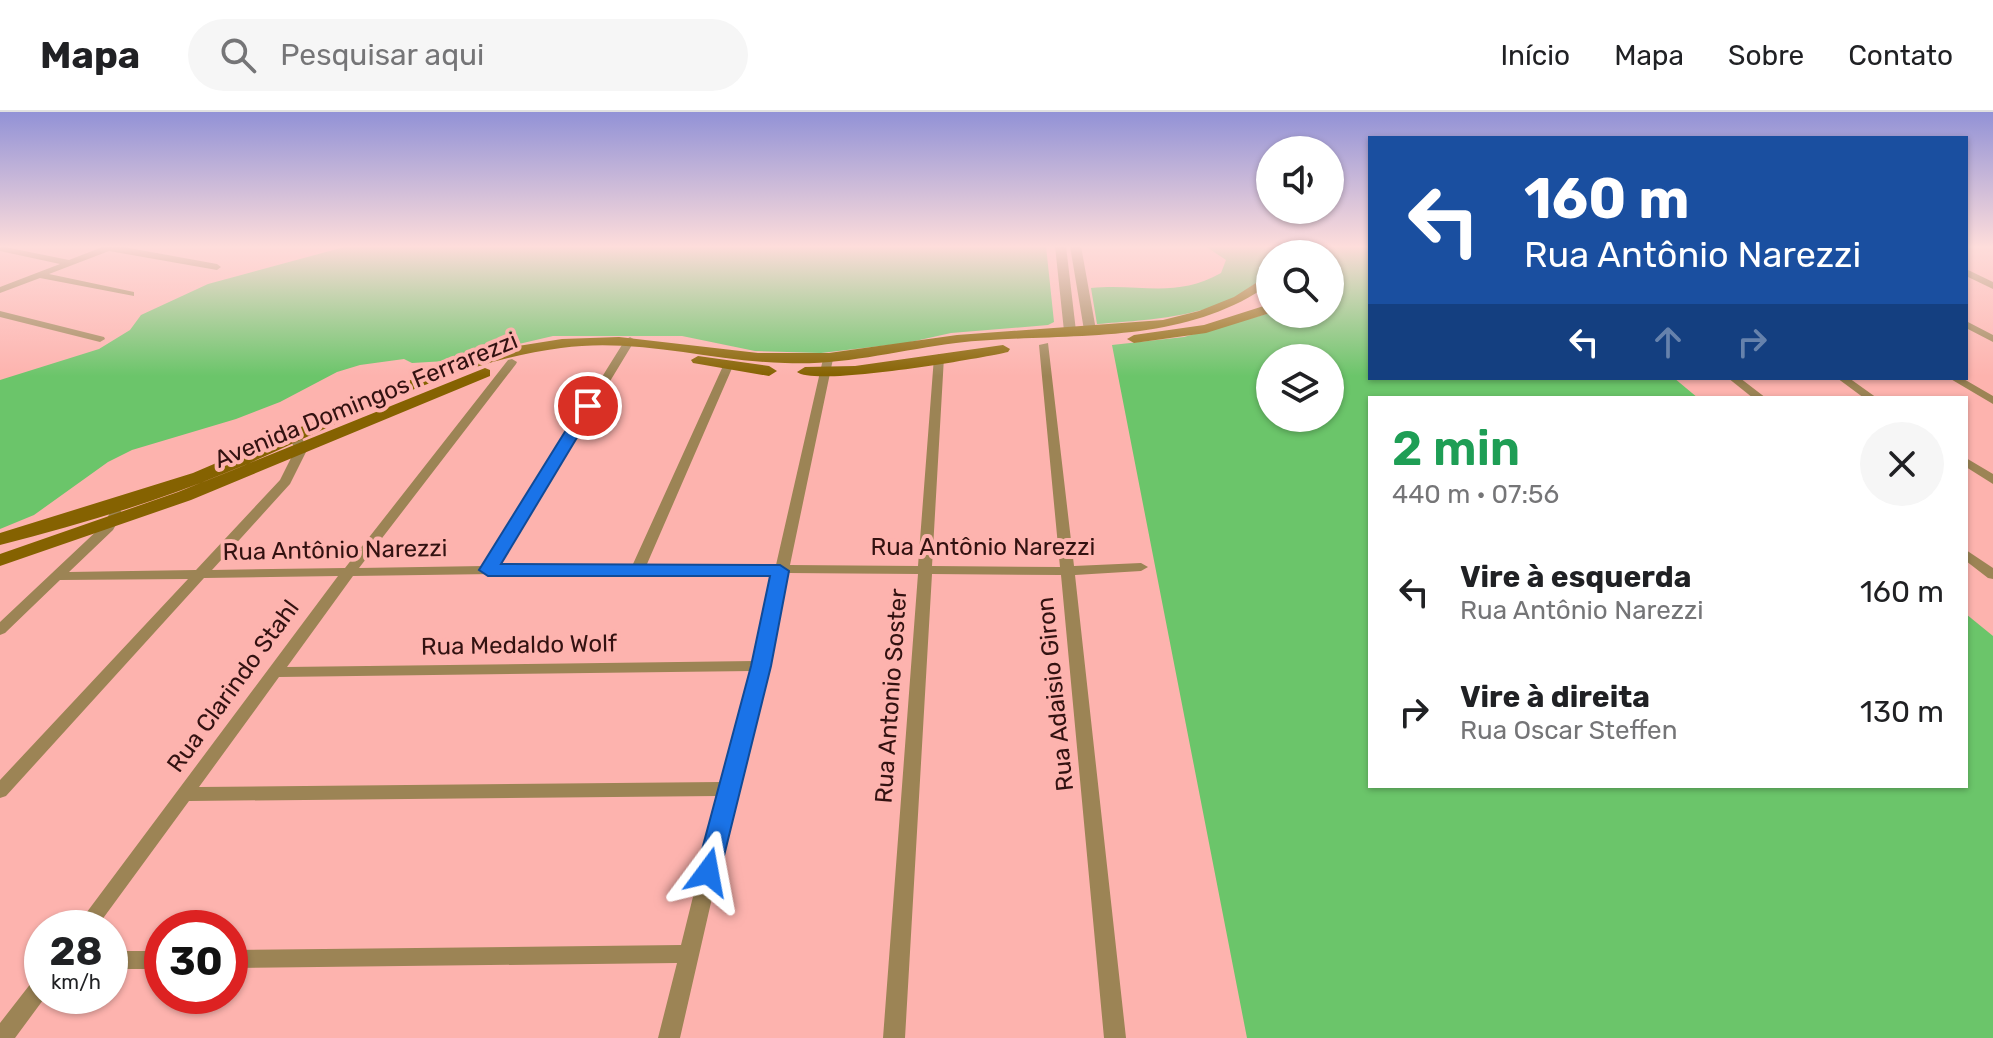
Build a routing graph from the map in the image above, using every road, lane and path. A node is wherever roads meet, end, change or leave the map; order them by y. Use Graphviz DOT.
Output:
graph roads {
  1 [pos="108,289"];
  2 [pos="1063,289"];
  3 [pos="1083,289"];
  4 [pos="1256,290"];
  5 [pos="131,294"];
  6 [pos="1256,313"];
  7 [pos="0,314"];
  8 [pos="1968,325"];
  9 [pos="1066,331"];
  10 [pos="1091,336"];
  11 [pos="100,339"];
  12 [pos="1993,339"];
  13 [pos="1044,345"];
  14 [pos="626,346"];
  15 [pos="939,357"];
  16 [pos="512,362"];
  17 [pos="728,366"];
  18 [pos="826,366"];
  19 [pos="1736,380"];
  20 [pos="1845,380"];
  21 [pos="1957,380"];
  22 [pos="1757,396"];
  23 [pos="1868,396"];
  24 [pos="1993,401"];
  25 [pos="298,442"];
  26 [pos="1993,469"];
  27 [pos="1972,471"];
  28 [pos="1993,480"];
  29 [pos="123,503"];
  30 [pos="108,527"];
  31 [pos="0,539"];
  32 [pos="1968,556"];
  33 [pos="0,560"];
  34 [pos="1141,567"];
  35 [pos="638,568"];
  36 [pos="923,569"];
  37 [pos="488,570"];
  38 [pos="780,571"];
  39 [pos="1066,571"];
  40 [pos="197,574"];
  41 [pos="347,574"];
  42 [pos="1993,575"];
  43 [pos="58,576"];
  44 [pos="0,630"];
  45 [pos="761,666"];
  46 [pos="278,672"];
  47 [pos="728,789"];
  48 [pos="0,791"];
  49 [pos="185,794"];
  50 [pos="98,910"];
  51 [pos="688,954"];
  52 [pos="248,959"];
  53 [pos="24,1009"];
  54 [pos="2,1038"];
  55 [pos="669,1038"];
  56 [pos="894,1038"];
  57 [pos="1115,1038"];
  1 -- 5 [label="street"];
  2 -- 9 [label="street"];
  3 -- 10 [label="street"];
  4 -- 10 [label="main road"];
  6 -- 10 [label="main road"];
  7 -- 11 [label="street"];
  8 -- 12 [label="street"];
  9 -- 10 [label="main road, Avenida Domingos Ferrarezzi"];
  9 -- 13 [label="main road"];
  9 -- 18 [label="main road, Avenida Domingos Ferrarezzi"];
  10 -- 13 [label="main road, Avenida Domingos Ferrarezzi"];
  13 -- 15 [label="main road, Avenida Domingos Ferrarezzi"];
  13 -- 39 [label="street, Rua Adaisio Giron"];
  14 -- 16 [label="main road, Avenida Domingos Ferrarezzi"];
  14 -- 17 [label="main road, Avenida Domingos Ferrarezzi"];
  14 -- 18 [label="main road, Avenida Domingos Ferrarezzi"];
  14 -- 25 [label="main road, Avenida Domingos Ferrarezzi"];
  14 -- 37 [label="street"];
  15 -- 18 [label="main road, Avenida Domingos Ferrarezzi"];
  15 -- 36 [label="street, Rua Antonio Soster"];
  16 -- 25 [label="main road, Avenida Domingos Ferrarezzi"];
  16 -- 41 [label="street, Rua Clarindo Stahl"];
  17 -- 18 [label="main road, Avenida Domingos Ferrarezzi"];
  17 -- 35 [label="street"];
  18 -- 38 [label="street"];
  19 -- 22 [label="street"];
  20 -- 23 [label="street"];
  21 -- 24 [label="street"];
  25 -- 29 [label="main road, Avenida Domingos Ferrarezzi"];
  25 -- 30 [label="main road, Avenida Domingos Ferrarezzi"];
  25 -- 40 [label="street"];
  26 -- 27 [label="street"];
  27 -- 28 [label="street"];
  29 -- 30 [label="street"];
  29 -- 31 [label="main road, Avenida Domingos Ferrarezzi"];
  30 -- 33 [label="main road, Avenida Domingos Ferrarezzi"];
  30 -- 43 [label="street"];
  32 -- 42 [label="street"];
  34 -- 39 [label="street, Rua Antônio Narezzi"];
  35 -- 37 [label="street, Rua Antônio Narezzi"];
  35 -- 38 [label="street, Rua Antônio Narezzi"];
  36 -- 38 [label="street, Rua Antônio Narezzi"];
  36 -- 39 [label="street, Rua Antônio Narezzi"];
  36 -- 56 [label="street, Rua Antonio Soster"];
  37 -- 41 [label="street, Rua Antônio Narezzi"];
  38 -- 45 [label="street"];
  39 -- 57 [label="street, Rua Adaisio Giron"];
  40 -- 41 [label="street, Rua Antônio Narezzi"];
  40 -- 43 [label="street, Rua Antônio Narezzi"];
  40 -- 48 [label="street"];
  41 -- 46 [label="street, Rua Clarindo Stahl"];
  43 -- 44 [label="street"];
  45 -- 46 [label="street, Rua Medaldo Wolf"];
  45 -- 47 [label="street"];
  46 -- 49 [label="street, Rua Clarindo Stahl"];
  47 -- 49 [label="street"];
  47 -- 51 [label="street"];
  49 -- 50 [label="street, Rua Clarindo Stahl"];
  51 -- 52 [label="street"];
  51 -- 55 [label="street"];
  53 -- 54 [label="street"];
}
